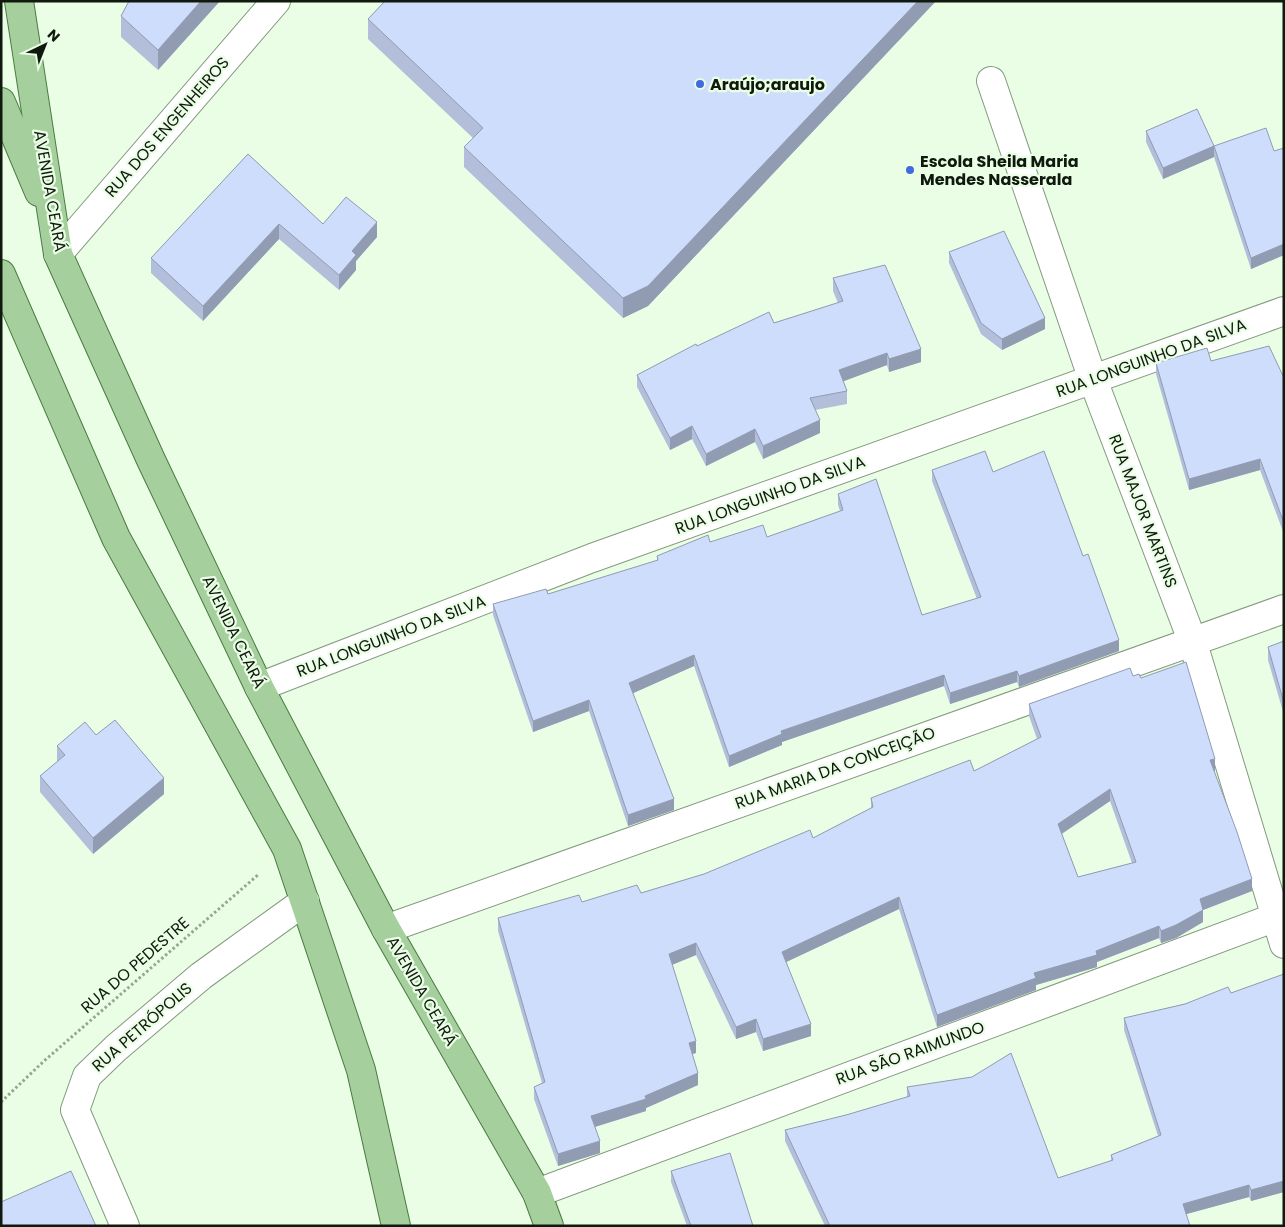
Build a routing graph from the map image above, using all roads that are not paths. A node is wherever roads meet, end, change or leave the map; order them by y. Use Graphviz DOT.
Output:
graph roads {
  1 [pos="20,1"];
  2 [pos="276,1"];
  3 [pos="991,81"];
  4 [pos="3,107"];
  5 [pos="56,240"];
  6 [pos="1,274"];
  7 [pos="1284,311"];
  8 [pos="1093,380"];
  9 [pos="1284,609"];
  10 [pos="1192,640"];
  11 [pos="259,687"];
  12 [pos="305,902"];
  13 [pos="1279,916"];
  14 [pos="386,929"];
  15 [pos="1284,944"];
  16 [pos="537,1193"];
  17 [pos="125,1226"];
  18 [pos="396,1226"];
  19 [pos="549,1226"];
  1 -- 5 [label="main road, AVENIDA CEARÁ"];
  2 -- 5 [label="street, RUA DOS ENGENHEIROS"];
  3 -- 8 [label="street, RUA MAJOR MARTINS"];
  4 -- 5 [label="main road"];
  5 -- 11 [label="main road, AVENIDA CEARÁ"];
  6 -- 12 [label="main road"];
  7 -- 8 [label="street, RUA LONGUINHO DA SILVA"];
  8 -- 10 [label="street, RUA MAJOR MARTINS"];
  8 -- 11 [label="street, RUA LONGUINHO DA SILVA"];
  9 -- 10 [label="street, RUA MARIA DA CONCEIÇÃO"];
  10 -- 13 [label="street, RUA MAJOR MARTINS"];
  10 -- 14 [label="street, RUA MARIA DA CONCEIÇÃO"];
  11 -- 14 [label="main road, AVENIDA CEARÁ"];
  12 -- 17 [label="street, RUA PETRÓPOLIS"];
  12 -- 18 [label="main road"];
  13 -- 15 [label="street, RUA MAJOR MARTINS"];
  13 -- 16 [label="street, RUA SÃO RAIMUNDO"];
  14 -- 16 [label="main road, AVENIDA CEARÁ"];
  16 -- 19 [label="main road, AVENIDA CEARÁ"];
}
